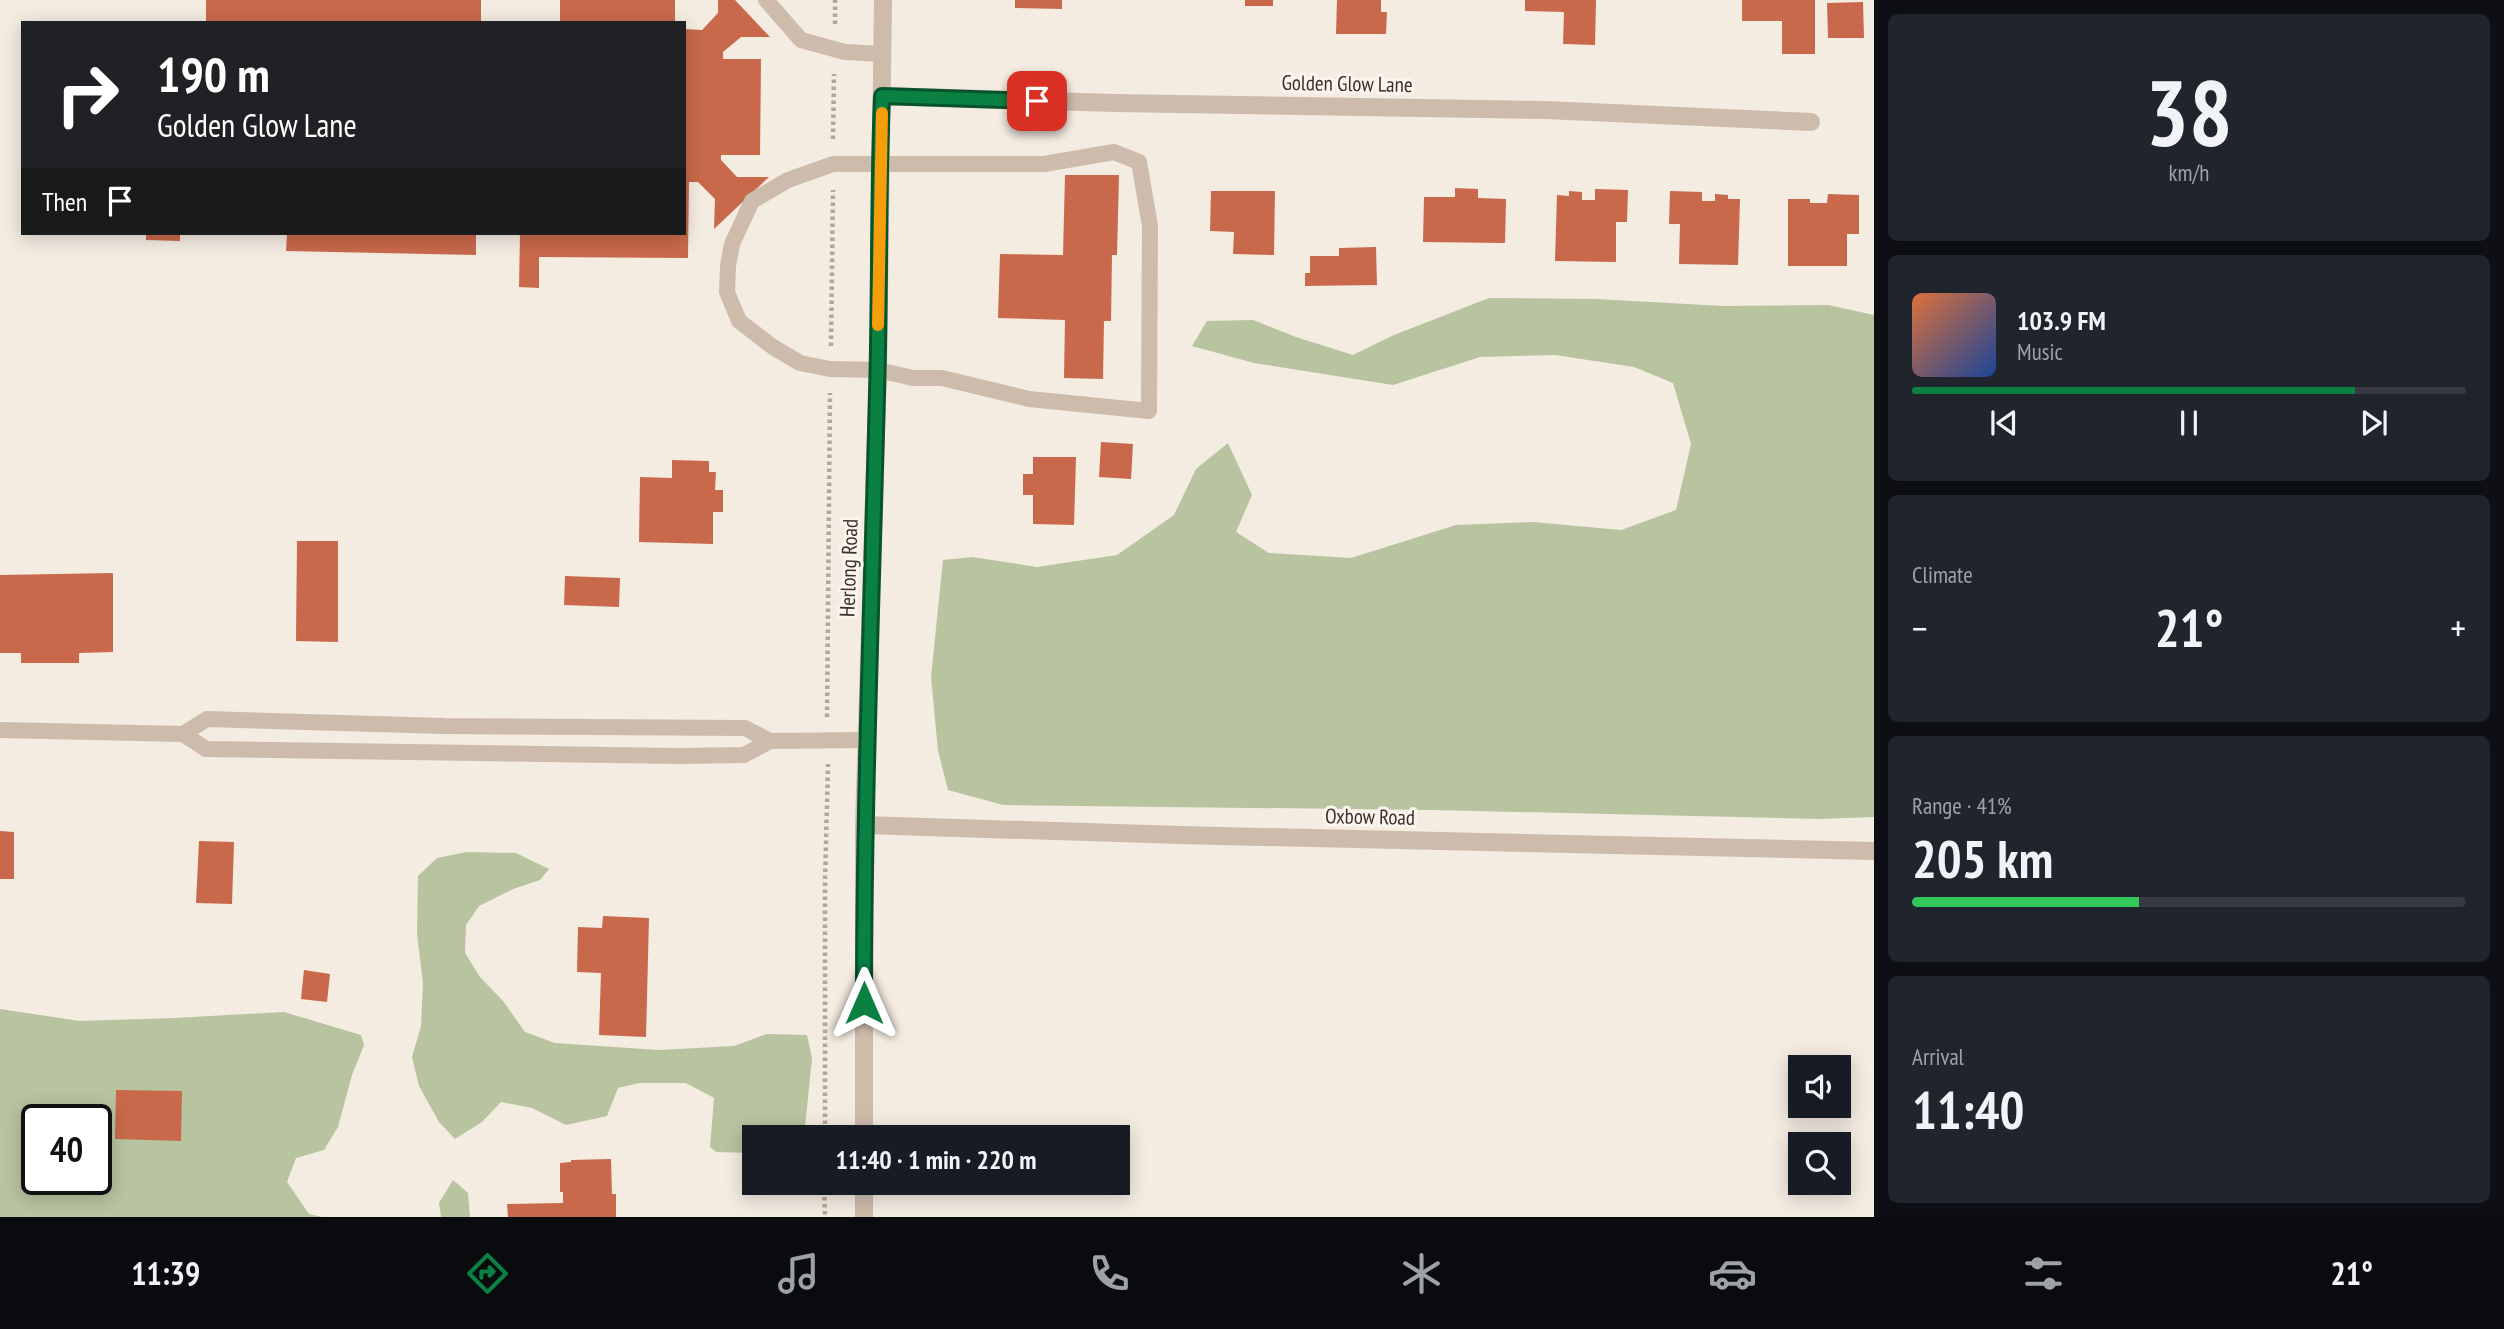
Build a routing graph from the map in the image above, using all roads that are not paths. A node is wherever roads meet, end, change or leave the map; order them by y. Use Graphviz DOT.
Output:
graph roads {
  1 [pos="766,0"];
  2 [pos="883,0"];
  3 [pos="883,54"];
  4 [pos="882,96"];
  5 [pos="1811,122"];
  6 [pos="879,164"];
  7 [pos="878,370"];
  8 [pos="0,730"];
  9 [pos="183,734"];
  10 [pos="867,740"];
  11 [pos="769,741"];
  12 [pos="864,825"];
  13 [pos="1874,851"];
  14 [pos="864,1125"];
  15 [pos="864,1195"];
  16 [pos="864,1217"];
  1 -- 3 [label="lane"];
  2 -- 3 [label="street, Herlong Road"];
  3 -- 4 [label="street, Herlong Road"];
  4 -- 5 [label="street, Golden Glow Lane"];
  4 -- 6 [label="street, Herlong Road"];
  6 -- 7 [label="street, Herlong Road"];
  6 -- 7 [label="lane"];
  6 -- 7 [label="lane"];
  7 -- 10 [label="street, Herlong Road"];
  8 -- 9 [label="lane"];
  9 -- 11 [label="lane"];
  9 -- 11 [label="lane"];
  10 -- 11 [label="lane"];
  10 -- 12 [label="street, Herlong Road"];
  12 -- 13 [label="street, Oxbow Road"];
  12 -- 14 [label="street, Herlong Road"];
  15 -- 16 [label="street"];
}
